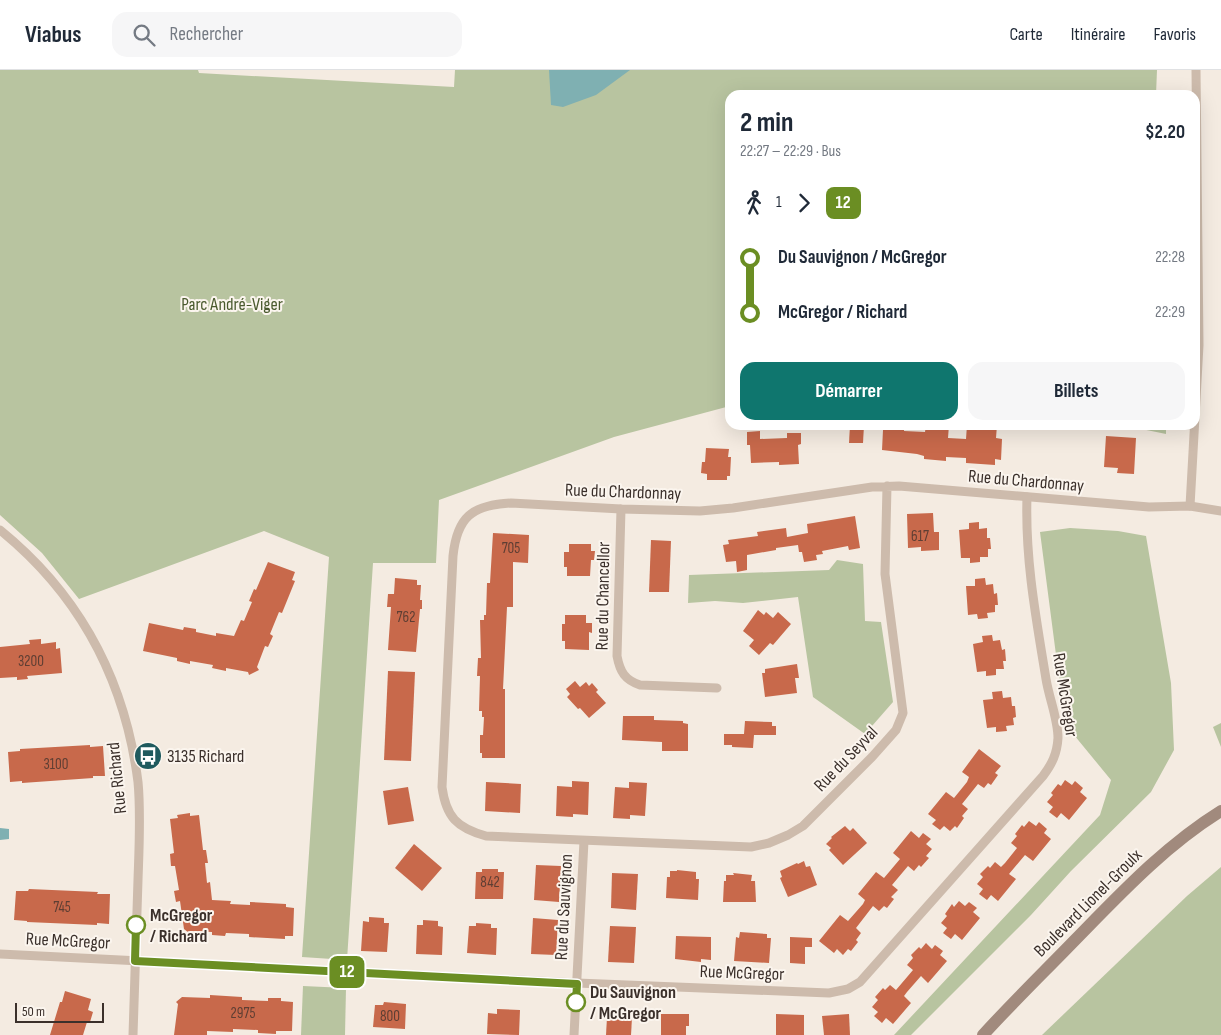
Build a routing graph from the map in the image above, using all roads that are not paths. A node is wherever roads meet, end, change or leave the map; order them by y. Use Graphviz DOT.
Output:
graph roads {
  1 [pos="1196,70"];
  2 [pos="1196,90"];
  3 [pos="1194,430"];
  4 [pos="887,486"];
  5 [pos="1027,498"];
  6 [pos="1190,506"];
  7 [pos="621,509"];
  8 [pos="1221,510"];
  9 [pos="0,530"];
  10 [pos="716,688"];
  11 [pos="1221,811"];
  12 [pos="584,840"];
  13 [pos="0,954"];
  14 [pos="135,961"];
  15 [pos="577,984"];
  16 [pos="984,1033"];
  17 [pos="134,1035"];
  18 [pos="574,1035"];
  1 -- 2 [label="street"];
  3 -- 6 [label="street"];
  4 -- 5 [label="street, Rue du Chardonnay"];
  4 -- 7 [label="street, Rue du Chardonnay"];
  4 -- 12 [label="street, Rue du Seyval"];
  5 -- 6 [label="street, Rue du Chardonnay"];
  5 -- 15 [label="street, Rue McGregor"];
  6 -- 8 [label="street, Rue du Chardonnay"];
  7 -- 10 [label="street, Rue du Chancellor"];
  7 -- 12 [label="street, Rue du Chardonnay"];
  9 -- 14 [label="street, Rue Richard"];
  11 -- 16 [label="main road, Boulevard Lionel-Groulx"];
  12 -- 15 [label="street, Rue du Sauvignon"];
  13 -- 14 [label="street, Rue McGregor"];
  14 -- 15 [label="street, Rue McGregor"];
  14 -- 17 [label="street, Rue Richard"];
  15 -- 18 [label="street, Rue du Sauvignon"];
}
